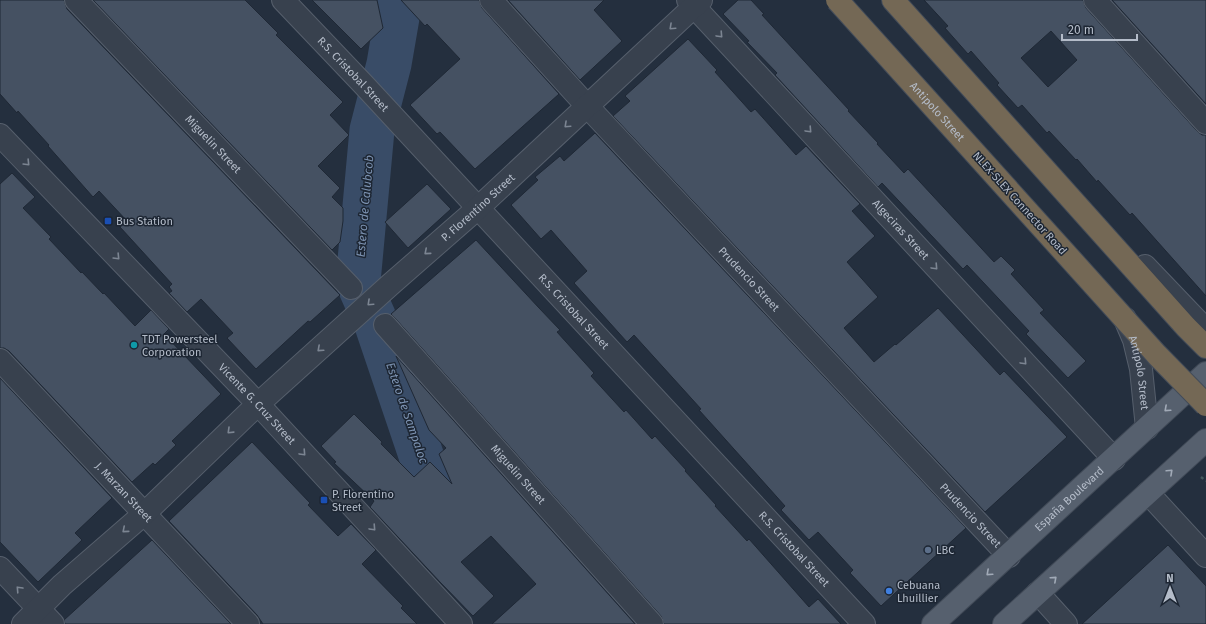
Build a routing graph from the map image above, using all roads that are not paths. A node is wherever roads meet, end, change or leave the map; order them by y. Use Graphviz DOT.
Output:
graph roads {
  1 [pos="76,0"];
  2 [pos="283,0"];
  3 [pos="491,0"];
  4 [pos="834,0"];
  5 [pos="837,0"];
  6 [pos="894,0"];
  7 [pos="1095,0"];
  8 [pos="694,2"];
  9 [pos="587,106"];
  10 [pos="1206,123"];
  11 [pos="0,135"];
  12 [pos="478,208"];
  13 [pos="351,288"];
  14 [pos="385,325"];
  15 [pos="1206,330"];
  16 [pos="1206,347"];
  17 [pos="0,360"];
  18 [pos="1206,373"];
  19 [pos="258,404"];
  20 [pos="1206,405"];
  21 [pos="1147,428"];
  22 [pos="1206,440"];
  23 [pos="1114,459"];
  24 [pos="1148,494"];
  25 [pos="145,513"];
  26 [pos="1009,556"];
  27 [pos="1206,556"];
  28 [pos="0,568"];
  29 [pos="1038,593"];
  30 [pos="45,616"];
  31 [pos="23,624"];
  32 [pos="248,624"];
  33 [pos="461,624"];
  34 [pos="652,624"];
  35 [pos="864,624"];
  36 [pos="933,624"];
  37 [pos="1004,624"];
  38 [pos="1066,624"];
  1 -- 13 [label="street, Miguelin Street"];
  2 -- 12 [label="street, R.S. Cristobal Street"];
  3 -- 9 [label="street, Prudencio Street"];
  4 -- 21 [label="street, Antipolo Street"];
  5 -- 20 [label="highway, NLEX-SLEX Connector Road, bridge"];
  6 -- 15 [label="street"];
  6 -- 16 [label="highway"];
  7 -- 10 [label="street"];
  8 -- 9 [label="street, P. Florentino Street, one-way"];
  8 -- 23 [label="street, Algeciras Street, one-way"];
  9 -- 12 [label="street, P. Florentino Street, one-way"];
  9 -- 26 [label="street, Prudencio Street"];
  11 -- 19 [label="street, Vicente G. Cruz Street, one-way"];
  12 -- 19 [label="street, P. Florentino Street, one-way"];
  12 -- 35 [label="street, R.S. Cristobal Street"];
  14 -- 34 [label="street, Miguelin Street"];
  17 -- 25 [label="street, J. Marzan Street"];
  18 -- 21 [label="main road, España Boulevard, one-way"];
  19 -- 25 [label="street, P. Florentino Street, one-way"];
  19 -- 33 [label="street, Vicente G. Cruz Street, one-way"];
  21 -- 23 [label="main road, España Boulevard"];
  24 -- 22 [label="main road, one-way"];
  23 -- 26 [label="main road, España Boulevard"];
  24 -- 27 [label="street"];
  29 -- 24 [label="main road, one-way"];
  25 -- 30 [label="street, P. Florentino Street, one-way"];
  25 -- 32 [label="street, J. Marzan Street"];
  26 -- 36 [label="main road, España Boulevard, one-way"];
  30 -- 28 [label="street, one-way"];
  29 -- 37 [label="main road"];
  29 -- 38 [label="street"];
  30 -- 31 [label="street, P. Florentino Street"];
}
